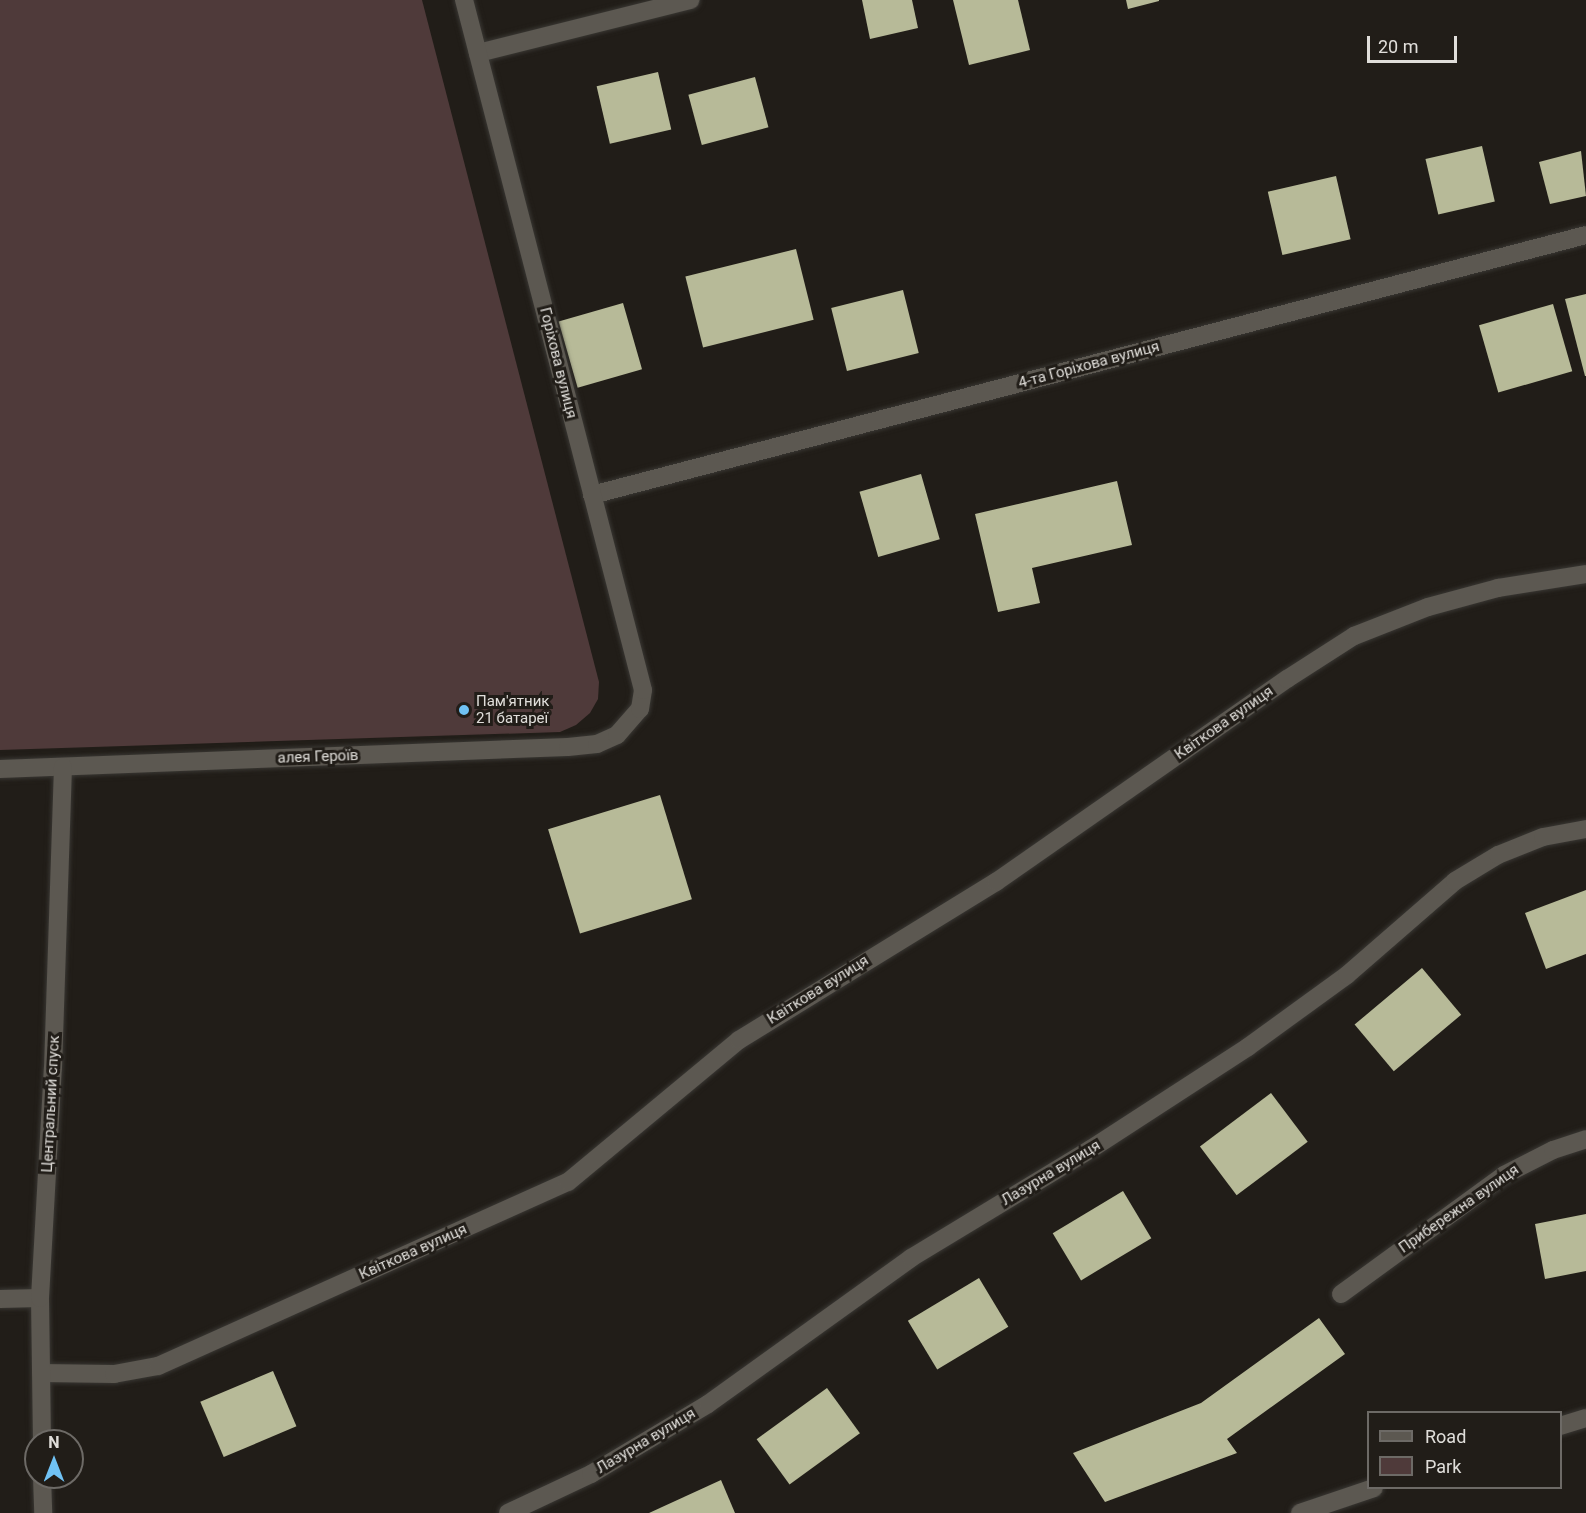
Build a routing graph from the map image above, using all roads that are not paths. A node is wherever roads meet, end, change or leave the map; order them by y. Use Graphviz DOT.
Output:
graph roads {
  1 [pos="464,0"];
  2 [pos="691,0"];
  3 [pos="478,53"];
  4 [pos="1586,235"];
  5 [pos="592,495"];
  6 [pos="1586,574"];
  7 [pos="630,724"];
  8 [pos="63,767"];
  9 [pos="0,769"];
  10 [pos="1586,829"];
  11 [pos="1586,1139"];
  12 [pos="1341,1294"];
  13 [pos="40,1298"];
  14 [pos="0,1299"];
  15 [pos="41,1372"];
  16 [pos="1586,1418"];
  17 [pos="1562,1425"];
  18 [pos="42,1429"];
  19 [pos="42,1489"];
  20 [pos="1371,1489"];
  21 [pos="43,1513"];
  22 [pos="508,1513"];
  23 [pos="1300,1513"];
  1 -- 3 [label="street, Горіхова вулиця"];
  2 -- 3 [label="street"];
  3 -- 5 [label="street, Горіхова вулиця"];
  4 -- 5 [label="street, 4-та Горіхова вулиця"];
  5 -- 7 [label="street, Горіхова вулиця"];
  6 -- 15 [label="street, Квіткова вулиця"];
  7 -- 8 [label="street, алея Героїв"];
  8 -- 9 [label="street, алея Героїв"];
  8 -- 13 [label="street, Центральний спуск"];
  10 -- 22 [label="street, Лазурна вулиця"];
  11 -- 12 [label="street, Прибережна вулиця"];
  13 -- 14 [label="street"];
  13 -- 15 [label="street, Центральний спуск"];
  15 -- 18 [label="street, Центральний спуск"];
  16 -- 17 [label="street"];
  19 -- 21 [label="street"];
  20 -- 23 [label="street"];
}
